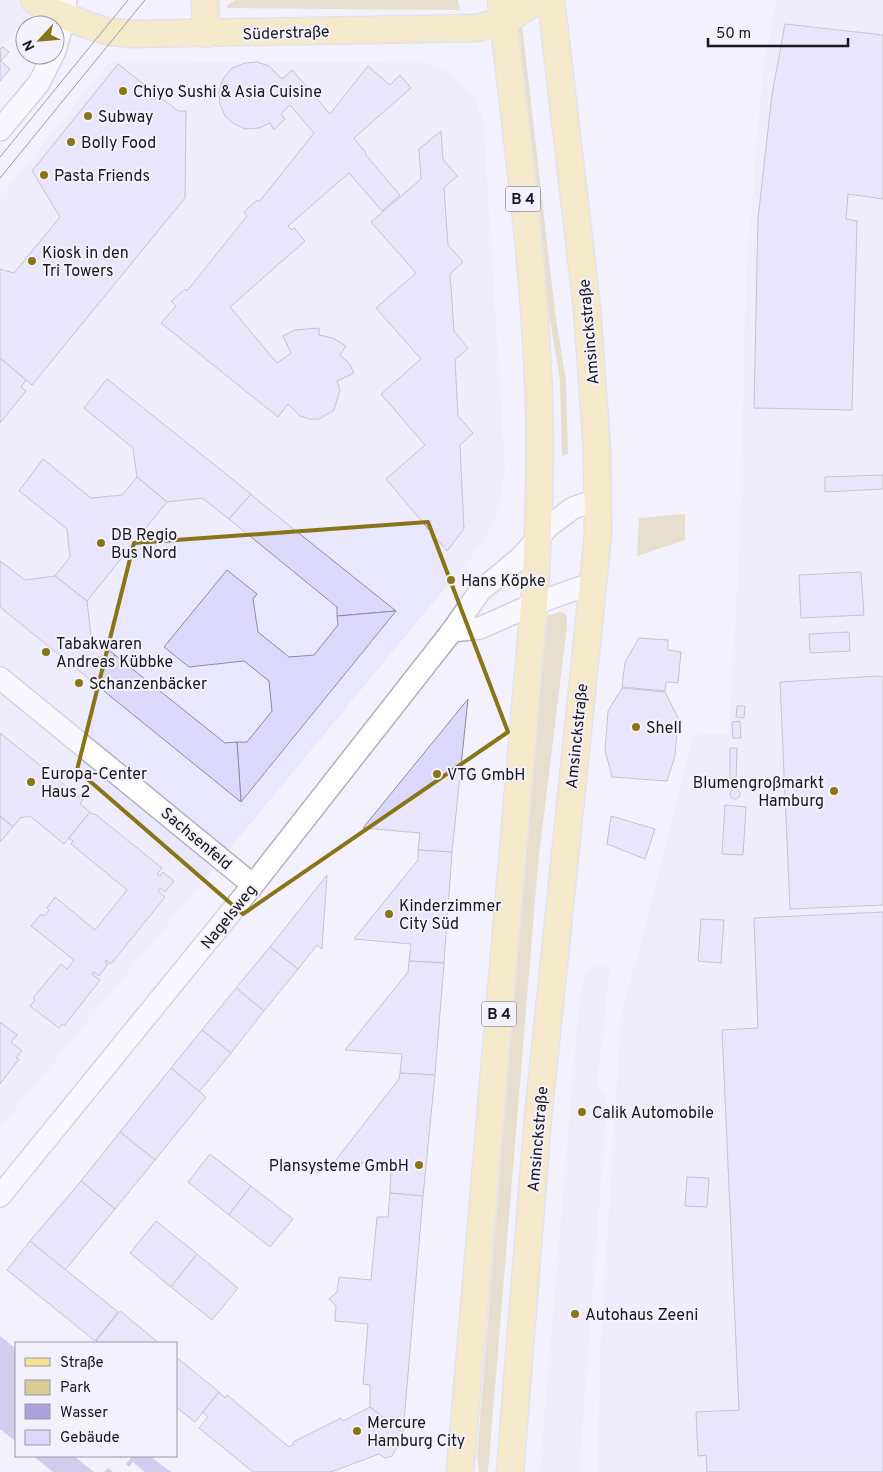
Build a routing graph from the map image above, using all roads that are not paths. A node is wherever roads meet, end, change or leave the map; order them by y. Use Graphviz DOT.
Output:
graph roads {
  1 [pos="34,0"];
  2 [pos="205,0"];
  3 [pos="539,0"];
  4 [pos="552,0"];
  5 [pos="65,9"];
  6 [pos="502,11"];
  7 [pos="206,34"];
  8 [pos="48,65"];
  9 [pos="0,130"];
  10 [pos="599,498"];
  11 [pos="538,536"];
  12 [pos="592,583"];
  13 [pos="534,604"];
  14 [pos="452,631"];
  15 [pos="2,683"];
  16 [pos="253,885"];
  17 [pos="0,1196"];
  18 [pos="460,1472"];
  19 [pos="510,1472"];
  1 -- 5 [label="main road, Süderstraße"];
  2 -- 7 [label="main road"];
  3 -- 6 [label="main road, Süderstraße"];
  4 -- 10 [label="main road, Amsinckstraße"];
  5 -- 7 [label="main road, Süderstraße"];
  6 -- 7 [label="main road, Süderstraße"];
  6 -- 11 [label="main road, B 4"];
  8 -- 9 [label="street"];
  10 -- 11 [label="street, Nagelsweg"];
  10 -- 12 [label="main road, Amsinckstraße"];
  11 -- 13 [label="main road, B 4"];
  11 -- 14 [label="street, Nagelsweg"];
  12 -- 13 [label="street"];
  12 -- 19 [label="main road, Amsinckstraße"];
  13 -- 14 [label="street"];
  13 -- 18 [label="main road, B 4"];
  14 -- 16 [label="street, Nagelsweg"];
  15 -- 16 [label="street, Sachsenfeld"];
  16 -- 17 [label="street, Nagelsweg"];
}
